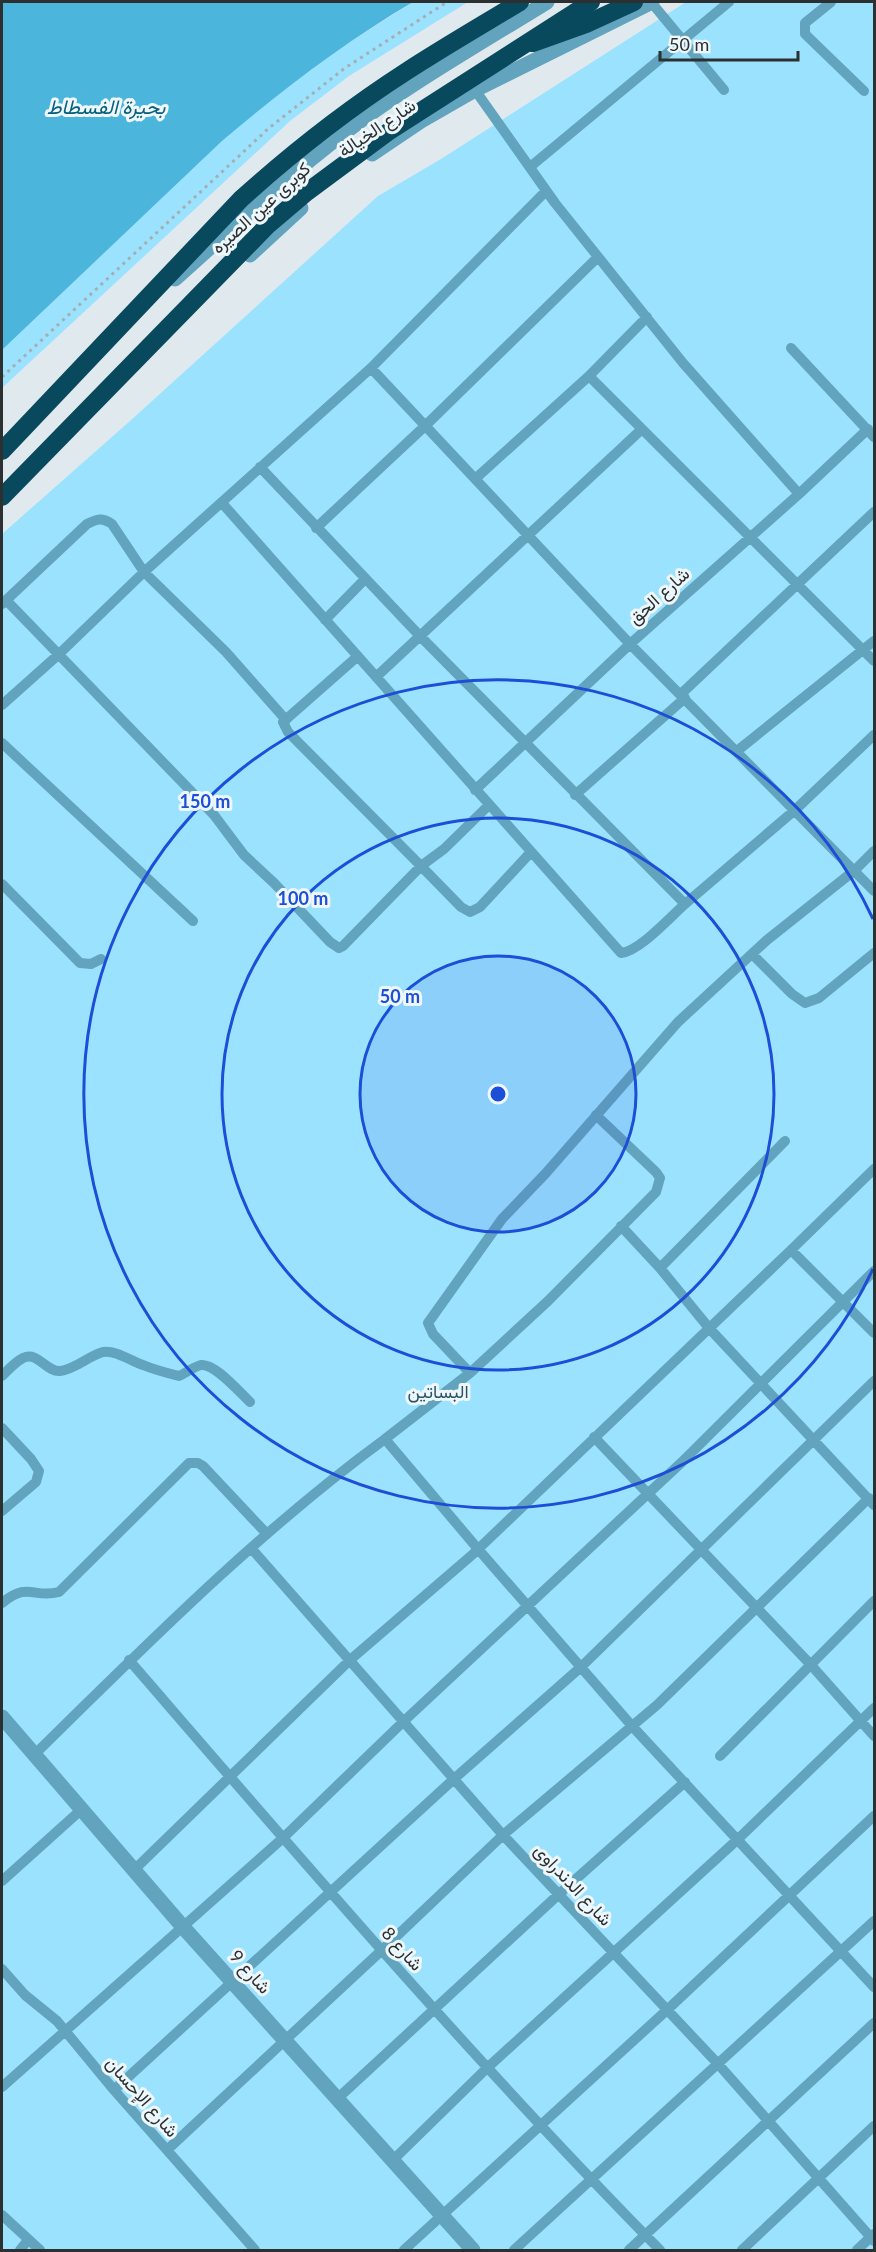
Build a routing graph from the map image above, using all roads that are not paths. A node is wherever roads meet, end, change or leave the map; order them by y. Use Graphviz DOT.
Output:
graph roads {
  1 [pos="520,2"];
  2 [pos="547,2"];
  3 [pos="591,2"];
  4 [pos="634,2"];
  5 [pos="652,2"];
  6 [pos="729,2"];
  7 [pos="831,2"];
  8 [pos="683,40"];
  9 [pos="517,48"];
  10 [pos="475,90"];
  11 [pos="724,90"];
  12 [pos="864,91"];
  13 [pos="530,167"];
  14 [pos="546,191"];
  15 [pos="598,257"];
  16 [pos="647,317"];
  17 [pos="791,348"];
  18 [pos="371,369"];
  19 [pos="589,376"];
  20 [pos="425,426"];
  21 [pos="642,429"];
  22 [pos="871,433"];
  23 [pos="2,442"];
  24 [pos="2,451"];
  25 [pos="260,468"];
  26 [pos="475,479"];
  27 [pos="2,486"];
  28 [pos="799,494"];
  29 [pos="2,497"];
  30 [pos="222,503"];
  31 [pos="874,512"];
  32 [pos="316,528"];
  33 [pos="527,534"];
  34 [pos="752,536"];
  35 [pos="144,572"];
  36 [pos="365,579"];
  37 [pos="798,583"];
  38 [pos="4,602"];
  39 [pos="325,620"];
  40 [pos="419,635"];
  41 [pos="874,642"];
  42 [pos="630,644"];
  43 [pos="865,651"];
  44 [pos="58,655"];
  45 [pos="358,656"];
  46 [pos="874,661"];
  47 [pos="376,677"];
  48 [pos="683,696"];
  49 [pos="2,705"];
  50 [pos="286,720"];
  51 [pos="874,735"];
  52 [pos="2,743"];
  53 [pos="525,743"];
  54 [pos="737,751"];
  55 [pos="475,790"];
  56 [pos="575,795"];
  57 [pos="489,805"];
  58 [pos="795,810"];
  59 [pos="874,851"];
  60 [pos="531,852"];
  61 [pos="421,866"];
  62 [pos="855,870"];
  63 [pos="2,884"];
  64 [pos="874,891"];
  65 [pos="685,904"];
  66 [pos="193,921"];
  67 [pos="874,953"];
  68 [pos="752,954"];
  69 [pos="101,959"];
  70 [pos="596,1115"];
  71 [pos="785,1141"];
  72 [pos="874,1169"];
  73 [pos="621,1226"];
  74 [pos="791,1250"];
  75 [pos="660,1268"];
  76 [pos="874,1271"];
  77 [pos="843,1300"];
  78 [pos="709,1328"];
  79 [pos="874,1333"];
  80 [pos="470,1373"];
  81 [pos="2,1376"];
  82 [pos="874,1381"];
  83 [pos="761,1384"];
  84 [pos="250,1402"];
  85 [pos="2,1428"];
  86 [pos="594,1437"];
  87 [pos="385,1439"];
  88 [pos="815,1440"];
  89 [pos="648,1494"];
  90 [pos="872,1502"];
  91 [pos="2,1511"];
  92 [pos="267,1534"];
  93 [pos="252,1548"];
  94 [pos="478,1549"];
  95 [pos="701,1551"];
  96 [pos="874,1601"];
  97 [pos="2,1603"];
  98 [pos="528,1607"];
  99 [pos="756,1608"];
  100 [pos="129,1660"];
  101 [pos="350,1660"];
  102 [pos="811,1665"];
  103 [pos="581,1667"];
  104 [pos="874,1708"];
  105 [pos="2,1717"];
  106 [pos="404,1721"];
  107 [pos="861,1721"];
  108 [pos="632,1725"];
  109 [pos="874,1736"];
  110 [pos="34,1755"];
  111 [pos="720,1756"];
  112 [pos="230,1776"];
  113 [pos="455,1778"];
  114 [pos="685,1782"];
  115 [pos="82,1809"];
  116 [pos="874,1816"];
  117 [pos="503,1835"];
  118 [pos="283,1838"];
  119 [pos="737,1840"];
  120 [pos="134,1870"];
  121 [pos="2,1881"];
  122 [pos="331,1892"];
  123 [pos="558,1895"];
  124 [pos="790,1895"];
  125 [pos="874,1921"];
  126 [pos="183,1927"];
  127 [pos="381,1951"];
  128 [pos="843,1951"];
  129 [pos="614,1954"];
  130 [pos="2,1969"];
  131 [pos="232,1983"];
  132 [pos="874,1987"];
  133 [pos="435,2010"];
  134 [pos="667,2010"];
  135 [pos="874,2024"];
  136 [pos="63,2031"];
  137 [pos="285,2041"];
  138 [pos="719,2065"];
  139 [pos="486,2069"];
  140 [pos="2,2087"];
  141 [pos="114,2090"];
  142 [pos="337,2099"];
  143 [pos="768,2121"];
  144 [pos="540,2125"];
  145 [pos="874,2126"];
  146 [pos="167,2150"];
  147 [pos="392,2161"];
  148 [pos="590,2180"];
  149 [pos="819,2180"];
  150 [pos="2,2215"];
  151 [pos="442,2217"];
  152 [pos="645,2236"];
  153 [pos="873,2238"];
  154 [pos="28,2240"];
  155 [pos="20,2250"];
  156 [pos="40,2250"];
  157 [pos="255,2250"];
  158 [pos="404,2250"];
  159 [pos="473,2250"];
  160 [pos="514,2250"];
  161 [pos="629,2250"];
  162 [pos="660,2250"];
  163 [pos="742,2250"];
  164 [pos="857,2250"];
  1 -- 24 [label="highway, كوبرى عين الصيره, bridge"];
  2 -- 23 [label="street, شارع الخيالة"];
  3 -- 9 [label="highway, كوبرى عين الصيره, bridge"];
  4 -- 9 [label="highway, bridge"];
  5 -- 8 [label="lane"];
  5 -- 10 [label="street, شارع الخيالة"];
  6 -- 8 [label="lane"];
  7 -- 12 [label="lane"];
  8 -- 11 [label="lane"];
  8 -- 13 [label="lane"];
  9 -- 29 [label="highway, كوبرى عين الصيره, bridge"];
  10 -- 13 [label="lane"];
  10 -- 27 [label="street, شارع الخيالة"];
  13 -- 14 [label="lane"];
  14 -- 15 [label="lane"];
  14 -- 18 [label="lane"];
  15 -- 16 [label="lane"];
  15 -- 20 [label="lane"];
  16 -- 19 [label="lane"];
  16 -- 28 [label="lane"];
  17 -- 22 [label="lane"];
  18 -- 20 [label="lane"];
  18 -- 25 [label="lane"];
  19 -- 21 [label="lane"];
  19 -- 26 [label="lane"];
  20 -- 26 [label="lane"];
  20 -- 32 [label="lane"];
  21 -- 33 [label="lane"];
  21 -- 34 [label="lane"];
  22 -- 28 [label="lane, شارع الحق"];
  25 -- 30 [label="lane"];
  25 -- 32 [label="lane"];
  26 -- 33 [label="lane"];
  28 -- 34 [label="lane, شارع الحق"];
  30 -- 35 [label="lane"];
  30 -- 39 [label="lane"];
  31 -- 37 [label="lane"];
  32 -- 36 [label="lane"];
  33 -- 40 [label="lane"];
  33 -- 42 [label="lane"];
  34 -- 37 [label="lane"];
  34 -- 42 [label="lane, شارع الحق"];
  35 -- 38 [label="lane"];
  35 -- 44 [label="lane"];
  35 -- 50 [label="lane"];
  36 -- 39 [label="lane"];
  36 -- 40 [label="lane"];
  37 -- 43 [label="lane"];
  37 -- 48 [label="lane"];
  38 -- 44 [label="lane"];
  39 -- 45 [label="lane"];
  40 -- 47 [label="lane"];
  40 -- 53 [label="lane"];
  41 -- 43 [label="lane"];
  42 -- 48 [label="lane"];
  42 -- 53 [label="lane, شارع الحق"];
  43 -- 46 [label="lane"];
  43 -- 54 [label="lane"];
  44 -- 49 [label="lane"];
  44 -- 61 [label="lane"];
  45 -- 47 [label="lane"];
  45 -- 50 [label="lane"];
  47 -- 55 [label="lane"];
  48 -- 54 [label="lane"];
  48 -- 56 [label="lane"];
  50 -- 61 [label="lane"];
  51 -- 58 [label="lane"];
  52 -- 66 [label="lane"];
  53 -- 55 [label="lane, شارع الحق"];
  53 -- 56 [label="lane"];
  54 -- 58 [label="lane"];
  55 -- 57 [label="lane"];
  56 -- 65 [label="lane"];
  57 -- 60 [label="lane"];
  57 -- 61 [label="lane"];
  58 -- 62 [label="lane"];
  58 -- 65 [label="lane"];
  59 -- 62 [label="lane"];
  60 -- 61 [label="lane"];
  60 -- 65 [label="lane"];
  62 -- 64 [label="lane"];
  62 -- 68 [label="lane"];
  63 -- 69 [label="lane"];
  67 -- 68 [label="lane"];
  68 -- 70 [label="lane"];
  70 -- 73 [label="lane"];
  70 -- 80 [label="lane"];
  71 -- 75 [label="lane"];
  72 -- 74 [label="lane"];
  73 -- 75 [label="lane"];
  73 -- 80 [label="lane"];
  74 -- 77 [label="lane"];
  74 -- 78 [label="lane"];
  75 -- 78 [label="lane"];
  76 -- 77 [label="lane"];
  77 -- 79 [label="lane"];
  77 -- 83 [label="lane"];
  78 -- 83 [label="lane"];
  78 -- 86 [label="lane"];
  80 -- 87 [label="lane"];
  81 -- 84 [label="lane"];
  82 -- 88 [label="lane"];
  83 -- 88 [label="lane"];
  83 -- 89 [label="lane"];
  85 -- 91 [label="lane"];
  86 -- 89 [label="lane"];
  86 -- 94 [label="lane"];
  87 -- 92 [label="lane"];
  87 -- 94 [label="lane"];
  88 -- 90 [label="lane"];
  88 -- 95 [label="lane"];
  89 -- 95 [label="lane"];
  89 -- 98 [label="lane"];
  90 -- 99 [label="lane"];
  92 -- 93 [label="lane"];
  92 -- 97 [label="lane"];
  93 -- 100 [label="lane"];
  93 -- 101 [label="lane, شارع الدندراوى"];
  94 -- 98 [label="lane"];
  94 -- 101 [label="lane"];
  95 -- 99 [label="lane"];
  95 -- 103 [label="lane"];
  96 -- 102 [label="lane"];
  98 -- 103 [label="lane"];
  98 -- 106 [label="lane"];
  99 -- 102 [label="lane"];
  99 -- 108 [label="lane"];
  100 -- 110 [label="lane"];
  100 -- 112 [label="lane, شارع 8"];
  101 -- 106 [label="lane, شارع الدندراوى"];
  101 -- 112 [label="lane"];
  102 -- 107 [label="lane"];
  102 -- 111 [label="lane"];
  103 -- 108 [label="lane"];
  103 -- 113 [label="lane"];
  104 -- 107 [label="lane"];
  105 -- 110 [label="street, شارع 9"];
  106 -- 113 [label="lane, شارع الدندراوى"];
  106 -- 118 [label="lane"];
  107 -- 109 [label="lane"];
  107 -- 119 [label="lane"];
  108 -- 114 [label="lane"];
  108 -- 117 [label="lane"];
  110 -- 115 [label="street, شارع 9"];
  112 -- 118 [label="lane, شارع 8"];
  112 -- 120 [label="lane"];
  113 -- 117 [label="lane, شارع الدندراوى"];
  113 -- 122 [label="lane"];
  114 -- 119 [label="lane"];
  114 -- 123 [label="lane"];
  115 -- 120 [label="street, شارع 9"];
  115 -- 121 [label="lane"];
  116 -- 124 [label="lane"];
  117 -- 123 [label="lane, شارع الدندراوى"];
  117 -- 127 [label="lane"];
  118 -- 122 [label="lane, شارع 8"];
  118 -- 126 [label="lane"];
  119 -- 124 [label="lane"];
  119 -- 129 [label="lane"];
  120 -- 126 [label="street, شارع 9"];
  122 -- 127 [label="lane, شارع 8"];
  122 -- 131 [label="lane"];
  123 -- 129 [label="lane, شارع الدندراوى"];
  123 -- 133 [label="lane"];
  124 -- 128 [label="lane"];
  124 -- 134 [label="lane"];
  125 -- 128 [label="lane"];
  126 -- 131 [label="street, شارع 9"];
  126 -- 136 [label="lane"];
  127 -- 133 [label="lane, شارع 8"];
  127 -- 137 [label="lane"];
  128 -- 132 [label="lane"];
  128 -- 138 [label="lane"];
  129 -- 134 [label="lane, شارع الدندراوى"];
  129 -- 139 [label="lane"];
  130 -- 136 [label="lane, شارع الإحسان"];
  131 -- 137 [label="street, شارع 9"];
  131 -- 141 [label="lane"];
  133 -- 139 [label="lane, شارع 8"];
  133 -- 142 [label="lane"];
  134 -- 138 [label="lane, شارع الدندراوى"];
  134 -- 144 [label="lane"];
  135 -- 143 [label="lane"];
  136 -- 140 [label="lane"];
  136 -- 141 [label="lane, شارع الإحسان"];
  137 -- 142 [label="street, شارع 9"];
  137 -- 146 [label="lane"];
  138 -- 143 [label="lane, شارع الدندراوى"];
  138 -- 148 [label="lane"];
  139 -- 144 [label="lane, شارع 8"];
  139 -- 147 [label="lane"];
  141 -- 146 [label="lane, شارع الإحسان"];
  142 -- 147 [label="street, شارع 9"];
  143 -- 149 [label="lane, شارع الدندراوى"];
  143 -- 152 [label="lane"];
  144 -- 148 [label="lane, شارع 8"];
  144 -- 151 [label="lane"];
  145 -- 149 [label="lane"];
  146 -- 157 [label="lane, شارع الإحسان"];
  147 -- 151 [label="street, شارع 9"];
  148 -- 152 [label="lane, شارع 8"];
  148 -- 160 [label="lane"];
  149 -- 153 [label="lane, شارع الدندراوى"];
  149 -- 163 [label="lane"];
  150 -- 154 [label="lane"];
  151 -- 158 [label="lane"];
  151 -- 159 [label="street, شارع 9"];
  152 -- 161 [label="lane"];
  152 -- 162 [label="lane, شارع 8"];
  153 -- 164 [label="lane"];
  154 -- 155 [label="lane"];
  154 -- 156 [label="lane"];
}
